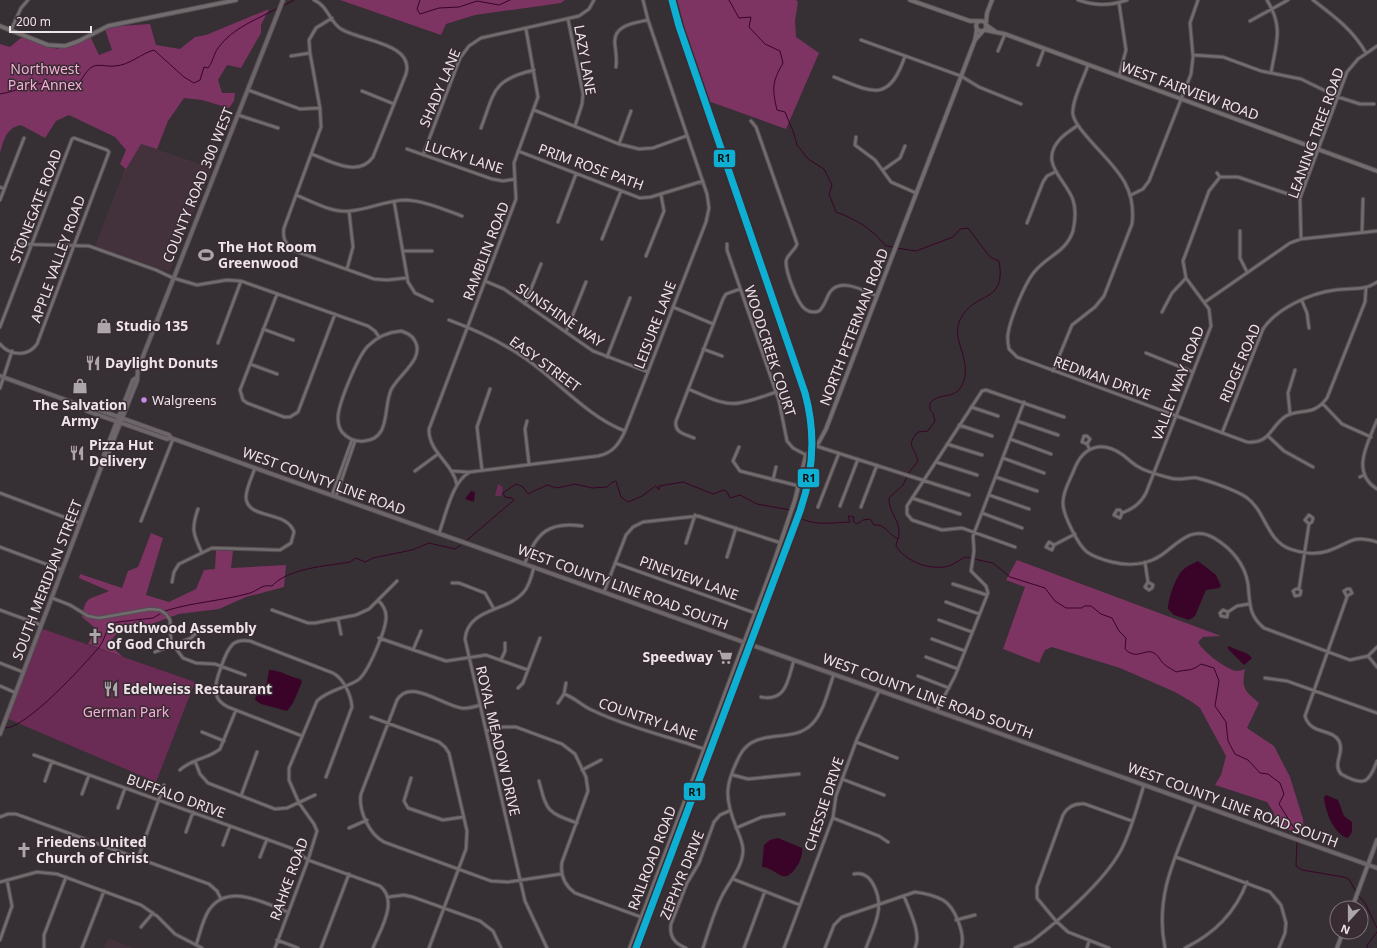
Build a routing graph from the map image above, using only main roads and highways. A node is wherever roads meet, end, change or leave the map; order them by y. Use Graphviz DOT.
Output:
graph roads {
  1 [pos="283,0"];
  2 [pos="1,379"];
  3 [pos="85,407"];
  4 [pos="120,417"];
  5 [pos="118,422"];
  6 [pos="172,438"];
  7 [pos="471,544"];
  8 [pos="0,734"];
  9 [pos="1377,868"];
  1 -- 4 [label="main road, COUNTY ROAD 300 WEST"];
  2 -- 3 [label="main road, WEST COUNTY LINE ROAD"];
  3 -- 4 [label="main road, WEST COUNTY LINE ROAD"];
  3 -- 5 [label="main road, WEST COUNTY LINE ROAD"];
  4 -- 5 [label="main road, COUNTY ROAD 300 WEST"];
  4 -- 6 [label="main road, WEST COUNTY LINE ROAD"];
  5 -- 6 [label="main road, WEST COUNTY LINE ROAD"];
  5 -- 8 [label="main road, SOUTH MERIDIAN STREET"];
  6 -- 7 [label="main road, WEST COUNTY LINE ROAD"];
  7 -- 9 [label="main road, WEST COUNTY LINE ROAD SOUTH"];
}
